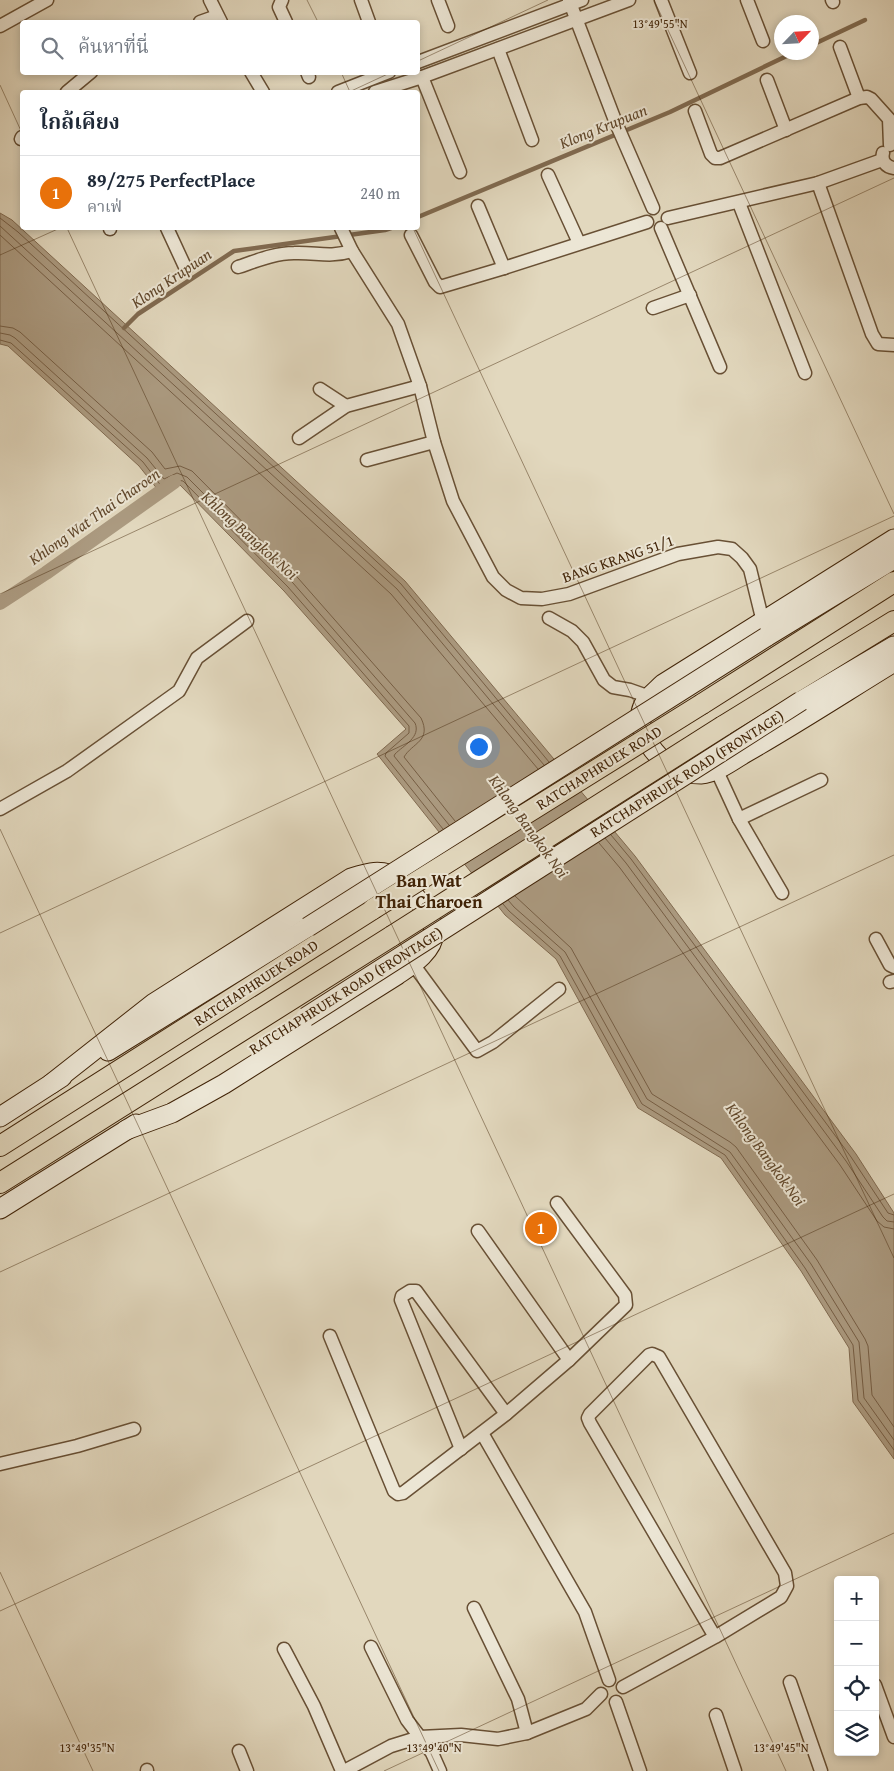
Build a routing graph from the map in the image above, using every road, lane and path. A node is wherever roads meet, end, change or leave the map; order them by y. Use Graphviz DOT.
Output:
graph roads {
  1 [pos="48,0"];
  2 [pos="210,0"];
  3 [pos="282,0"];
  4 [pos="361,0"];
  5 [pos="438,0"];
  6 [pos="629,0"];
  7 [pos="661,0"];
  8 [pos="747,0"];
  9 [pos="574,1"];
  10 [pos="219,19"];
  11 [pos="285,20"];
  12 [pos="368,20"];
  13 [pos="577,20"];
  14 [pos="0,26"];
  15 [pos="448,26"];
  16 [pos="763,41"];
  17 [pos="840,47"];
  18 [pos="498,49"];
  19 [pos="420,61"];
  20 [pos="690,73"];
  21 [pos="87,75"];
  22 [pos="254,75"];
  23 [pos="381,75"];
  24 [pos="422,77"];
  25 [pos="767,80"];
  26 [pos="69,90"];
  27 [pos="262,90"];
  28 [pos="343,90"];
  29 [pos="381,90"];
  30 [pos="859,98"];
  31 [pos="695,111"];
  32 [pos="786,130"];
  33 [pos="532,140"];
  34 [pos="892,145"];
  35 [pos="882,160"];
  36 [pos="894,168"];
  37 [pos="460,172"];
  38 [pos="548,175"];
  39 [pos="818,183"];
  40 [pos="739,202"];
  41 [pos="478,206"];
  42 [pos="653,208"];
  43 [pos="647,222"];
  44 [pos="665,223"];
  45 [pos="168,230"];
  46 [pos="343,233"];
  47 [pos="411,235"];
  48 [pos="579,243"];
  49 [pos="352,251"];
  50 [pos="238,267"];
  51 [pos="504,268"];
  52 [pos="186,269"];
  53 [pos="690,295"];
  54 [pos="653,308"];
  55 [pos="894,345"];
  56 [pos="720,368"];
  57 [pos="805,373"];
  58 [pos="420,386"];
  59 [pos="320,388"];
  60 [pos="346,406"];
  61 [pos="299,438"];
  62 [pos="434,442"];
  63 [pos="367,460"];
  64 [pos="894,539"];
  65 [pos="894,559"];
  66 [pos="894,582"];
  67 [pos="548,618"];
  68 [pos="247,621"];
  69 [pos="894,621"];
  70 [pos="764,629"];
  71 [pos="894,646"];
  72 [pos="894,662"];
  73 [pos="650,697"];
  74 [pos="716,769"];
  75 [pos="821,780"];
  76 [pos="0,809"];
  77 [pos="739,819"];
  78 [pos="782,893"];
  79 [pos="876,939"];
  80 [pos="413,964"];
  81 [pos="894,967"];
  82 [pos="559,989"];
  83 [pos="51,1084"];
  84 [pos="0,1116"];
  85 [pos="126,1130"];
  86 [pos="0,1146"];
  87 [pos="0,1183"];
  88 [pos="557,1203"];
  89 [pos="0,1209"];
  90 [pos="478,1231"];
  91 [pos="330,1336"];
  92 [pos="569,1360"];
  93 [pos="506,1414"];
  94 [pos="134,1429"];
  95 [pos="484,1436"];
  96 [pos="462,1448"];
  97 [pos="0,1464"];
  98 [pos="474,1608"];
  99 [pos="715,1636"];
  100 [pos="371,1647"];
  101 [pos="284,1649"];
  102 [pos="608,1680"];
  103 [pos="790,1682"];
  104 [pos="623,1687"];
  105 [pos="601,1694"];
  106 [pos="879,1696"];
  107 [pos="616,1702"];
  108 [pos="716,1715"];
  109 [pos="527,1733"];
  110 [pos="420,1737"];
  111 [pos="894,1737"];
  112 [pos="239,1751"];
  113 [pos="247,1771"];
  114 [pos="343,1771"];
  115 [pos="440,1771"];
  116 [pos="640,1771"];
  117 [pos="735,1771"];
  118 [pos="821,1771"];
  1 -- 14 [label="street"];
  2 -- 10 [label="street"];
  3 -- 11 [label="street"];
  4 -- 12 [label="street"];
  5 -- 15 [label="street"];
  6 -- 13 [label="street"];
  7 -- 20 [label="street"];
  8 -- 16 [label="street"];
  9 -- 13 [label="street"];
  9 -- 19 [label="street"];
  13 -- 18 [label="street"];
  13 -- 42 [label="street"];
  17 -- 30 [label="street"];
  18 -- 24 [label="street"];
  18 -- 33 [label="street"];
  21 -- 26 [label="street"];
  22 -- 27 [label="street"];
  23 -- 28 [label="street"];
  24 -- 29 [label="street"];
  24 -- 37 [label="street"];
  25 -- 32 [label="street"];
  30 -- 32 [label="street"];
  30 -- 34 [label="street"];
  31 -- 32 [label="street"];
  34 -- 35 [label="street"];
  35 -- 36 [label="street"];
  35 -- 39 [label="street"];
  38 -- 48 [label="street"];
  39 -- 40 [label="street"];
  39 -- 55 [label="street"];
  40 -- 44 [label="street"];
  40 -- 57 [label="street"];
  41 -- 51 [label="street"];
  42 -- 43 [label="street"];
  42 -- 44 [label="street"];
  43 -- 44 [label="street"];
  43 -- 48 [label="street"];
  44 -- 53 [label="street"];
  45 -- 52 [label="street"];
  46 -- 49 [label="street, BANG KRANG 51/1"];
  47 -- 51 [label="street"];
  48 -- 51 [label="street"];
  49 -- 50 [label="street"];
  49 -- 58 [label="street, BANG KRANG 51/1"];
  53 -- 54 [label="street"];
  53 -- 56 [label="street"];
  58 -- 60 [label="street"];
  58 -- 62 [label="street, BANG KRANG 51/1"];
  59 -- 60 [label="street"];
  60 -- 61 [label="street"];
  62 -- 63 [label="street"];
  62 -- 70 [label="street, BANG KRANG 51/1"];
  64 -- 70 [label="main road"];
  65 -- 70 [label="main road"];
  66 -- 86 [label="main road, RATCHAPHRUEK ROAD, bridge"];
  67 -- 73 [label="street"];
  68 -- 76 [label="street"];
  69 -- 87 [label="main road, RATCHAPHRUEK ROAD, bridge"];
  70 -- 73 [label="main road"];
  70 -- 83 [label="main road, bridge"];
  71 -- 85 [label="main road, RATCHAPHRUEK ROAD (FRONTAGE), bridge"];
  72 -- 74 [label="main road"];
  73 -- 74 [label="main road"];
  74 -- 77 [label="street"];
  75 -- 77 [label="street"];
  77 -- 78 [label="street"];
  79 -- 81 [label="street"];
  80 -- 82 [label="street"];
  80 -- 83 [label="main road"];
  80 -- 85 [label="main road"];
  83 -- 84 [label="main road"];
  85 -- 89 [label="main road, RATCHAPHRUEK ROAD (FRONTAGE)"];
  88 -- 92 [label="street"];
  90 -- 92 [label="street"];
  91 -- 96 [label="street"];
  92 -- 93 [label="street"];
  93 -- 95 [label="street"];
  93 -- 96 [label="street"];
  94 -- 97 [label="street"];
  95 -- 96 [label="street"];
  95 -- 102 [label="street"];
  98 -- 109 [label="street"];
  99 -- 99 [label="street"];
  99 -- 104 [label="street"];
  100 -- 110 [label="street"];
  101 -- 114 [label="street"];
  102 -- 104 [label="street"];
  102 -- 105 [label="street"];
  103 -- 118 [label="street"];
  104 -- 107 [label="street"];
  105 -- 107 [label="street"];
  105 -- 109 [label="street"];
  106 -- 111 [label="street"];
  107 -- 116 [label="street"];
  108 -- 117 [label="street"];
  109 -- 110 [label="street"];
  110 -- 114 [label="street"];
  110 -- 115 [label="street"];
  112 -- 113 [label="street"];
}
